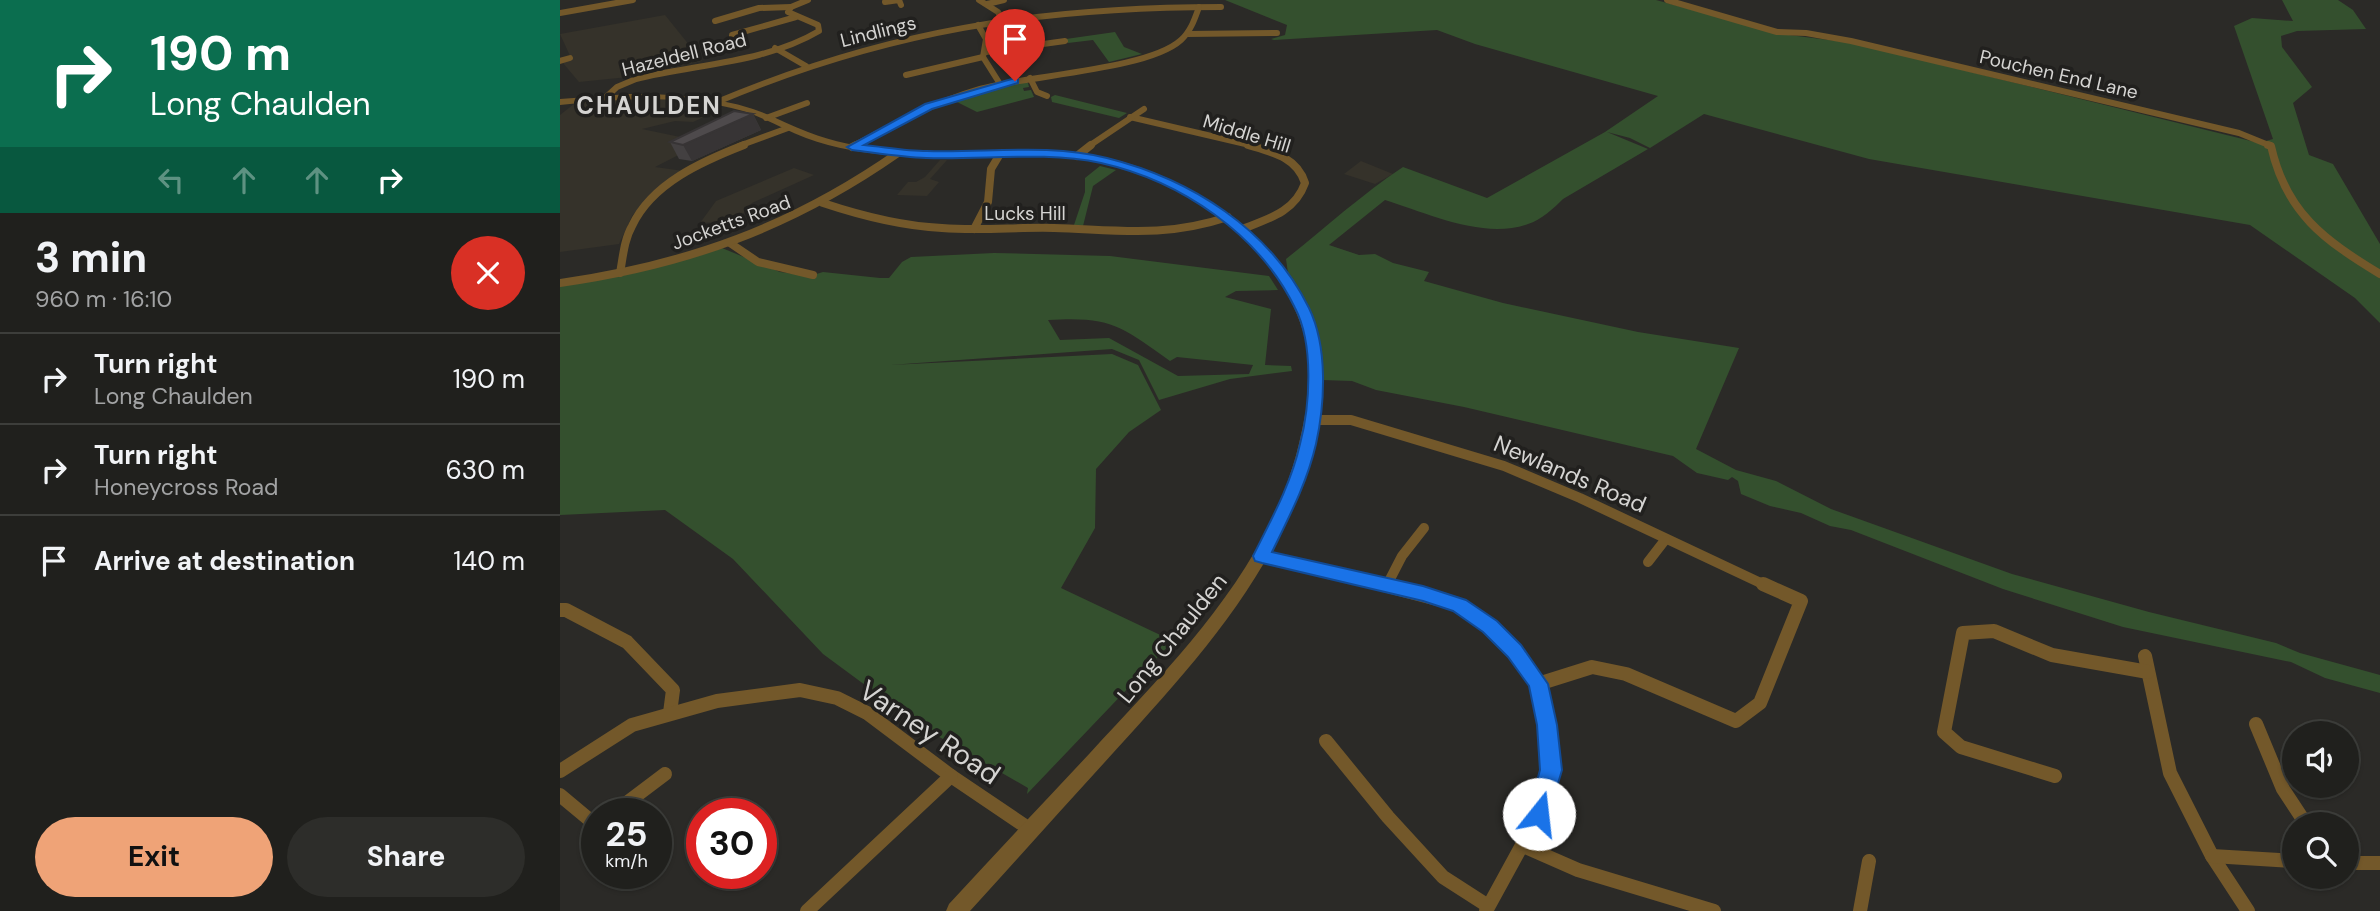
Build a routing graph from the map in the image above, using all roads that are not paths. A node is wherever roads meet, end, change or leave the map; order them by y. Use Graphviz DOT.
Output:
graph roads {
  1 [pos="633,0"];
  2 [pos="808,0"];
  3 [pos="979,0"];
  4 [pos="1004,0"];
  5 [pos="1102,0"];
  6 [pos="1667,0"];
  7 [pos="885,2"];
  8 [pos="987,4"];
  9 [pos="901,5"];
  10 [pos="1221,6"];
  11 [pos="791,7"];
  12 [pos="1199,7"];
  13 [pos="1101,9"];
  14 [pos="560,13"];
  15 [pos="796,17"];
  16 [pos="715,21"];
  17 [pos="1003,21"];
  18 [pos="978,25"];
  19 [pos="1277,33"];
  20 [pos="1187,34"];
  21 [pos="732,39"];
  22 [pos="1065,41"];
  23 [pos="775,48"];
  24 [pos="984,55"];
  25 [pos="570,58"];
  26 [pos="560,61"];
  27 [pos="806,66"];
  28 [pos="906,75"];
  29 [pos="1030,78"];
  30 [pos="1000,84"];
  31 [pos="1047,96"];
  32 [pos="605,97"];
  33 [pos="560,102"];
  34 [pos="717,102"];
  35 [pos="807,103"];
  36 [pos="1144,109"];
  37 [pos="1130,117"];
  38 [pos="766,118"];
  39 [pos="789,128"];
  40 [pos="852,147"];
  41 [pos="898,153"];
  42 [pos="1000,154"];
  43 [pos="1077,156"];
  44 [pos="823,203"];
  45 [pos="1228,217"];
  46 [pos="974,229"];
  47 [pos="1242,229"];
  48 [pos="730,243"];
  49 [pos="620,273"];
  50 [pos="2380,274"];
  51 [pos="813,275"];
  52 [pos="560,283"];
  53 [pos="1312,420"];
  54 [pos="1424,528"];
  55 [pos="1665,540"];
  56 [pos="1262,556"];
  57 [pos="1648,562"];
  58 [pos="1387,585"];
  59 [pos="560,610"];
  60 [pos="2145,656"];
  61 [pos="2148,672"];
  62 [pos="1538,684"];
  63 [pos="670,713"];
  64 [pos="2256,724"];
  65 [pos="1326,741"];
  66 [pos="560,771"];
  67 [pos="665,774"];
  68 [pos="951,776"];
  69 [pos="2055,776"];
  70 [pos="560,795"];
  71 [pos="633,798"];
  72 [pos="581,812"];
  73 [pos="2298,812"];
  74 [pos="1031,830"];
  75 [pos="1523,846"];
  76 [pos="2212,856"];
  77 [pos="2282,860"];
  78 [pos="1869,862"];
  79 [pos="2359,863"];
  80 [pos="2380,863"];
  81 [pos="1487,909"];
  82 [pos="807,911"];
  83 [pos="956,911"];
  84 [pos="1714,911"];
  85 [pos="1860,911"];
  86 [pos="2248,911"];
  1 -- 14 [label="street"];
  2 -- 11 [label="street"];
  3 -- 8 [label="street"];
  4 -- 8 [label="street"];
  5 -- 13 [label="street"];
  6 -- 50 [label="street, Pouchen End Lane"];
  7 -- 9 [label="street"];
  8 -- 17 [label="street"];
  10 -- 12 [label="street, Lindlings"];
  11 -- 15 [label="street"];
  11 -- 16 [label="street"];
  12 -- 13 [label="street, Lindlings"];
  12 -- 20 [label="street"];
  13 -- 17 [label="street, Lindlings"];
  15 -- 21 [label="street"];
  15 -- 23 [label="street, Hazeldell Road"];
  17 -- 18 [label="street, Lindlings"];
  18 -- 24 [label="street"];
  18 -- 27 [label="street, Lindlings"];
  19 -- 20 [label="street"];
  20 -- 29 [label="street"];
  22 -- 24 [label="street"];
  23 -- 27 [label="street"];
  23 -- 32 [label="street, Hazeldell Road"];
  24 -- 28 [label="street"];
  24 -- 30 [label="street"];
  25 -- 26 [label="street"];
  27 -- 34 [label="street, Lindlings"];
  29 -- 30 [label="street"];
  29 -- 31 [label="street"];
  30 -- 40 [label="street"];
  32 -- 33 [label="street, Long Chaulden"];
  32 -- 34 [label="street, Long Chaulden"];
  34 -- 38 [label="street, Long Chaulden"];
  35 -- 38 [label="street"];
  36 -- 37 [label="street"];
  37 -- 43 [label="street"];
  37 -- 47 [label="street, Middle Hill"];
  38 -- 39 [label="street, Long Chaulden"];
  39 -- 40 [label="street, Long Chaulden"];
  39 -- 49 [label="street"];
  40 -- 41 [label="street, Long Chaulden"];
  41 -- 42 [label="street, Long Chaulden"];
  41 -- 44 [label="street, Jocketts Road"];
  42 -- 43 [label="street, Long Chaulden"];
  42 -- 46 [label="street"];
  43 -- 45 [label="street, Long Chaulden"];
  44 -- 46 [label="street, Lucks Hill"];
  44 -- 48 [label="street, Jocketts Road"];
  45 -- 46 [label="street, Lucks Hill"];
  45 -- 47 [label="street, Long Chaulden"];
  47 -- 53 [label="street, Long Chaulden"];
  48 -- 49 [label="street, Jocketts Road"];
  48 -- 51 [label="street"];
  49 -- 52 [label="street, Jocketts Road"];
  53 -- 55 [label="street, Newlands Road"];
  53 -- 56 [label="street, Long Chaulden"];
  54 -- 58 [label="street"];
  55 -- 57 [label="street"];
  55 -- 62 [label="street, Newlands Road"];
  56 -- 58 [label="street"];
  56 -- 74 [label="street, Long Chaulden"];
  58 -- 62 [label="street"];
  59 -- 63 [label="street"];
  60 -- 61 [label="street"];
  61 -- 69 [label="street"];
  61 -- 76 [label="street"];
  62 -- 75 [label="street"];
  63 -- 66 [label="street, Varney Road"];
  63 -- 68 [label="street, Varney Road"];
  64 -- 73 [label="street"];
  65 -- 81 [label="street"];
  67 -- 71 [label="street"];
  68 -- 74 [label="street, Varney Road"];
  68 -- 82 [label="street"];
  70 -- 72 [label="street"];
  74 -- 83 [label="street, Long Chaulden"];
  75 -- 81 [label="street"];
  75 -- 84 [label="street"];
  76 -- 77 [label="street"];
  76 -- 86 [label="street"];
  78 -- 85 [label="street"];
  79 -- 80 [label="street"];
}
